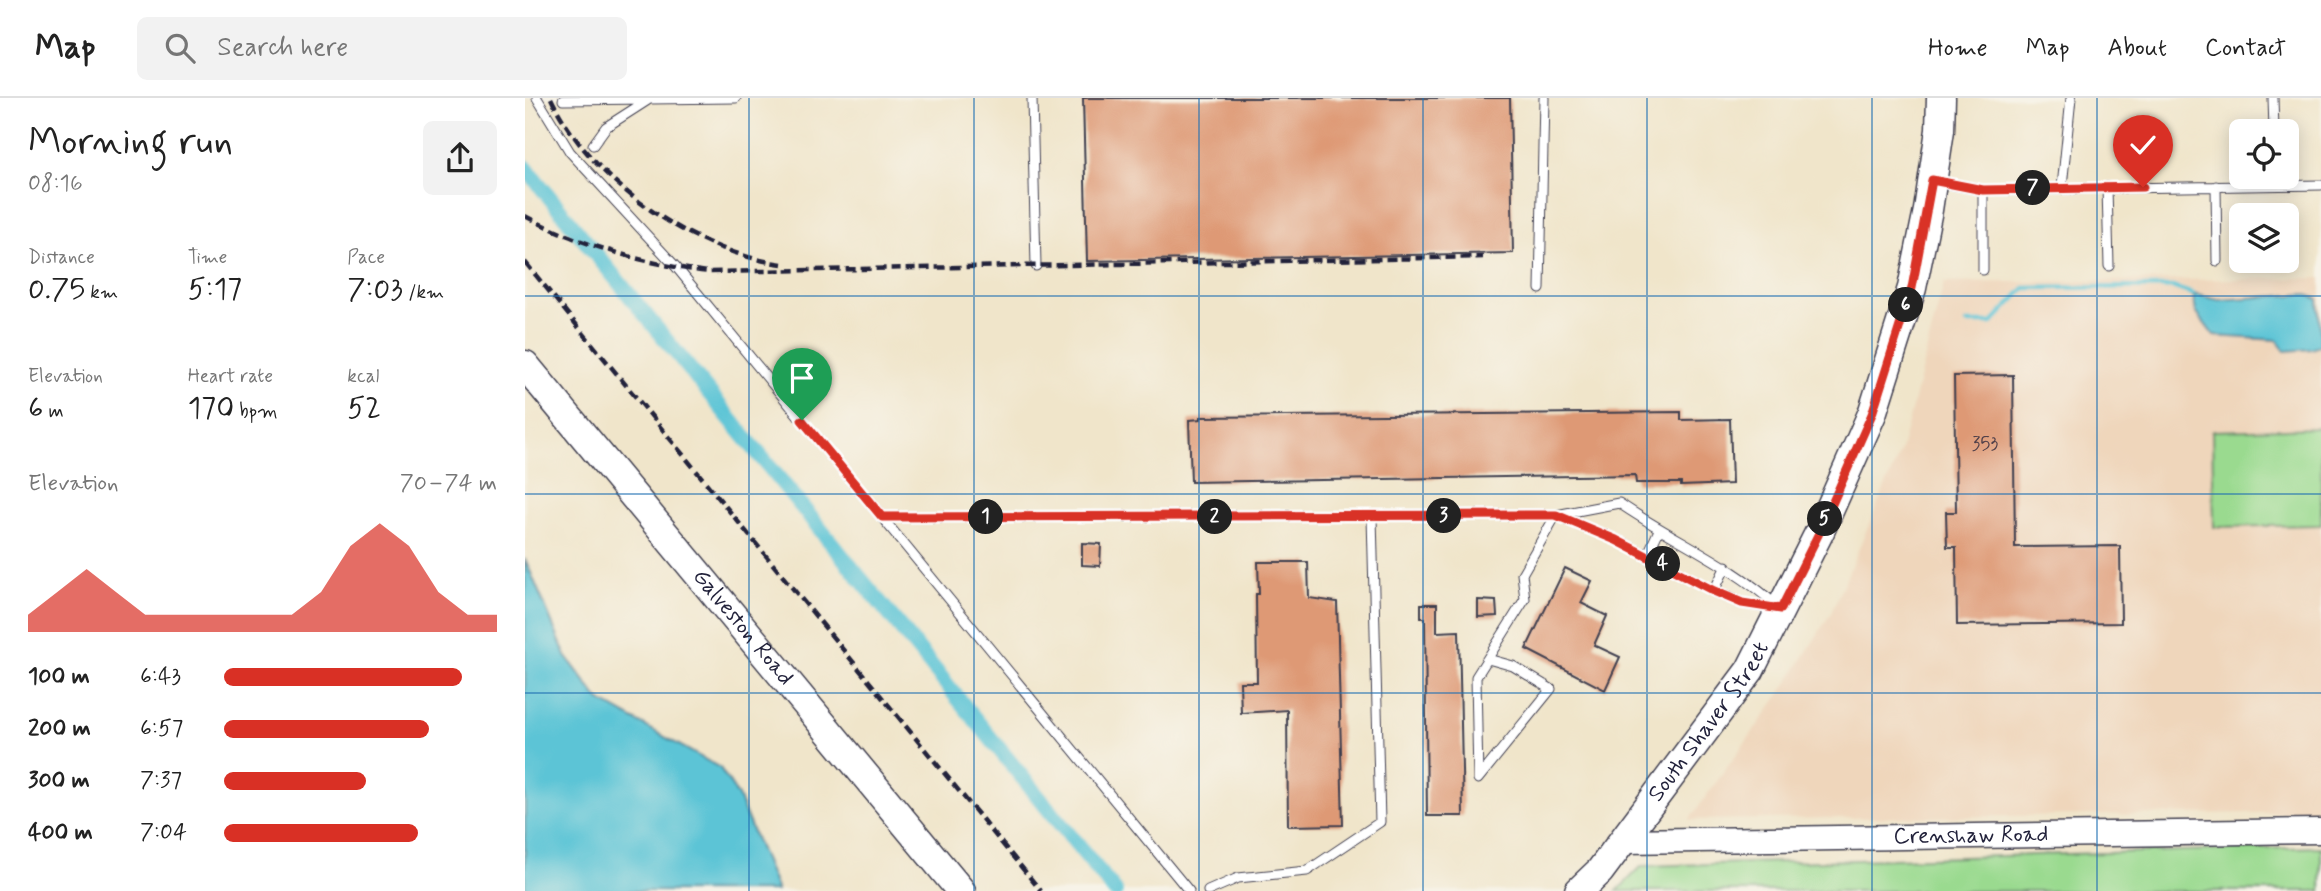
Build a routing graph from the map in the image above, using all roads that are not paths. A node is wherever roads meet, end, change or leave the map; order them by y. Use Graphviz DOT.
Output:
graph roads {
  1 [pos="537,98"];
  2 [pos="736,98"];
  3 [pos="1032,98"];
  4 [pos="1544,98"];
  5 [pos="1941,98"];
  6 [pos="2071,98"];
  7 [pos="2273,98"];
  8 [pos="563,100"];
  9 [pos="648,100"];
  10 [pos="2274,119"];
  11 [pos="593,145"];
  12 [pos="1932,180"];
  13 [pos="2299,183"];
  14 [pos="2229,185"];
  15 [pos="2321,185"];
  16 [pos="2216,186"];
  17 [pos="2062,187"];
  18 [pos="2107,187"];
  19 [pos="1983,190"];
  20 [pos="2217,261"];
  21 [pos="1036,266"];
  22 [pos="2109,266"];
  23 [pos="1983,270"];
  24 [pos="1540,289"];
  25 [pos="525,365"];
  26 [pos="1556,515"];
  27 [pos="882,517"];
  28 [pos="1372,517"];
  29 [pos="1659,530"];
  30 [pos="1647,555"];
  31 [pos="1725,566"];
  32 [pos="1714,591"];
  33 [pos="1781,609"];
  34 [pos="1487,659"];
  35 [pos="2321,831"];
  36 [pos="1623,841"];
  37 [pos="961,891"];
  38 [pos="1189,891"];
  39 [pos="1208,891"];
  40 [pos="1579,891"];
  1 -- 27 [label="lane"];
  2 -- 9 [label="lane"];
  3 -- 21 [label="lane"];
  4 -- 24 [label="lane"];
  5 -- 12 [label="main road, South Shaver Street"];
  6 -- 17 [label="lane"];
  7 -- 10 [label="lane"];
  8 -- 9 [label="lane"];
  9 -- 11 [label="lane"];
  12 -- 19 [label="lane"];
  12 -- 33 [label="main road, South Shaver Street"];
  13 -- 15 [label="lane"];
  14 -- 16 [label="lane"];
  16 -- 18 [label="lane"];
  16 -- 20 [label="lane"];
  17 -- 18 [label="lane"];
  17 -- 19 [label="lane"];
  18 -- 22 [label="lane"];
  19 -- 23 [label="lane"];
  25 -- 37 [label="main road, Galveston Road"];
  26 -- 28 [label="lane"];
  26 -- 29 [label="lane"];
  26 -- 30 [label="lane"];
  26 -- 34 [label="lane"];
  27 -- 28 [label="lane"];
  27 -- 38 [label="lane"];
  28 -- 39 [label="lane"];
  29 -- 30 [label="lane"];
  29 -- 31 [label="lane"];
  30 -- 32 [label="lane"];
  31 -- 32 [label="lane"];
  31 -- 33 [label="lane"];
  32 -- 33 [label="lane"];
  33 -- 36 [label="main road, South Shaver Street"];
  34 -- 34 [label="lane"];
  35 -- 36 [label="main road, Crenshaw Road"];
  36 -- 40 [label="main road, South Shaver Street"];
}
